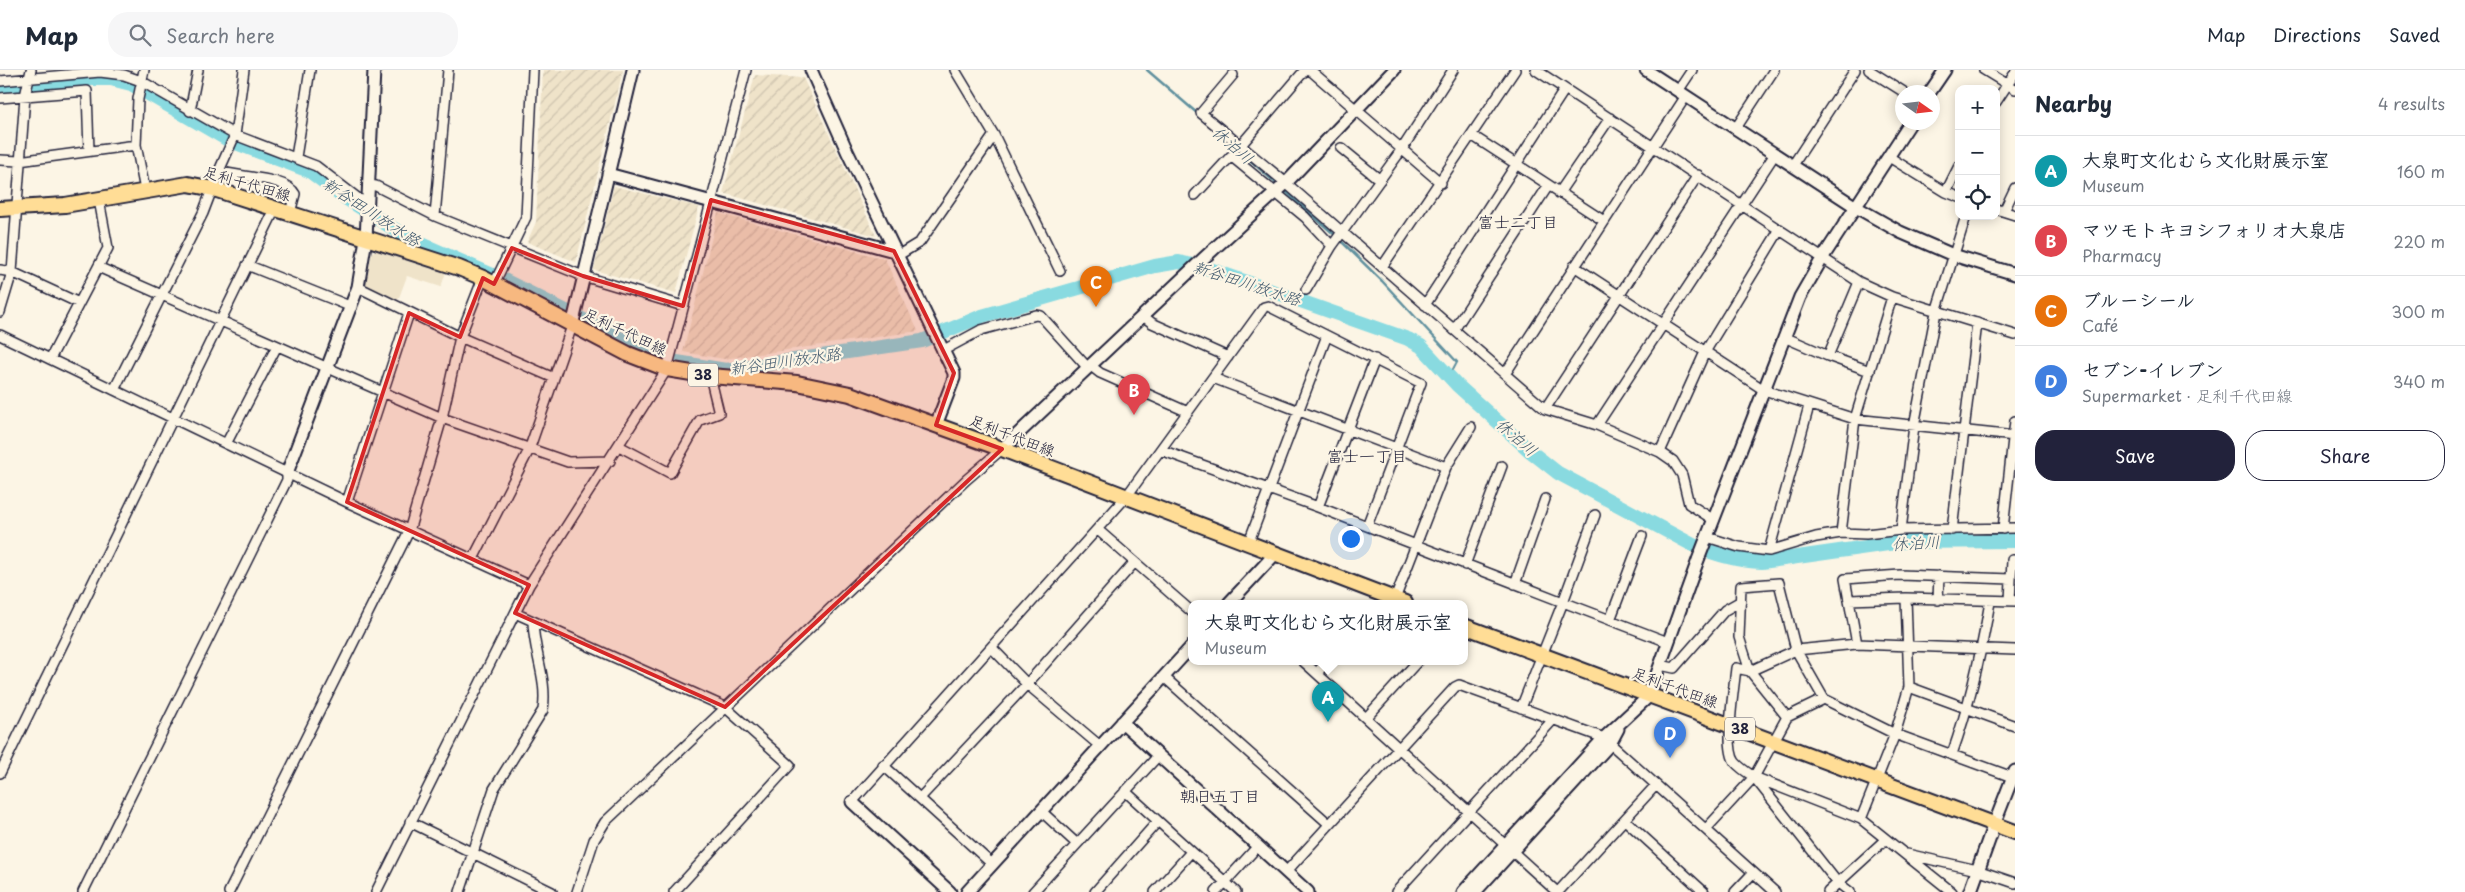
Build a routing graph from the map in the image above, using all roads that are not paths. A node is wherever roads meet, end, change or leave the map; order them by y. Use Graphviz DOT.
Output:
graph roads {
  1 [pos="144,70"];
  2 [pos="198,70"];
  3 [pos="244,70"];
  4 [pos="310,70"];
  5 [pos="374,70"];
  6 [pos="448,70"];
  7 [pos="533,70"];
  8 [pos="632,70"];
  9 [pos="746,70"];
  10 [pos="810,70"];
  11 [pos="955,70"];
  12 [pos="1305,70"];
  13 [pos="1310,70"];
  14 [pos="1394,70"];
  15 [pos="1453,70"];
  16 [pos="1515,70"];
  17 [pos="1536,70"];
  18 [pos="1692,70"];
  19 [pos="1774,70"];
  20 [pos="1855,70"];
  21 [pos="1869,70"];
  22 [pos="1945,70"];
  23 [pos="1984,70"];
  24 [pos="100,71"];
  25 [pos="1652,71"];
  26 [pos="1233,72"];
  27 [pos="2015,73"];
  28 [pos="29,76"];
  29 [pos="0,81"];
  30 [pos="141,81"];
  31 [pos="1935,85"];
  32 [pos="1895,86"];
  33 [pos="2011,87"];
  34 [pos="1565,89"];
  35 [pos="1682,93"];
  36 [pos="25,95"];
  37 [pos="0,98"];
  38 [pos="2000,98"];
  39 [pos="1358,110"];
  40 [pos="190,111"];
  41 [pos="1610,118"];
  42 [pos="1736,128"];
  43 [pos="1906,130"];
  44 [pos="994,135"];
  45 [pos="235,136"];
  46 [pos="1473,136"];
  47 [pos="136,145"];
  48 [pos="1241,145"];
  49 [pos="1653,146"];
  50 [pos="1341,148"];
  51 [pos="1402,149"];
  52 [pos="89,151"];
  53 [pos="1775,154"];
  54 [pos="296,157"];
  55 [pos="1889,157"];
  56 [pos="0,160"];
  57 [pos="19,161"];
  58 [pos="1516,165"];
  59 [pos="1793,165"];
  60 [pos="220,171"];
  61 [pos="608,174"];
  62 [pos="1955,174"];
  63 [pos="1698,175"];
  64 [pos="1380,180"];
  65 [pos="1441,183"];
  66 [pos="368,185"];
  67 [pos="1548,186"];
  68 [pos="1281,188"];
  69 [pos="2015,188"];
  70 [pos="214,189"];
  71 [pos="145,190"];
  72 [pos="1946,192"];
  73 [pos="1559,193"];
  74 [pos="1195,195"];
  75 [pos="1955,195"];
  76 [pos="99,200"];
  77 [pos="711,200"];
  78 [pos="1741,204"];
  79 [pos="367,205"];
  80 [pos="1856,207"];
  81 [pos="0,209"];
  82 [pos="17,209"];
  83 [pos="275,209"];
  84 [pos="2000,210"];
  85 [pos="290,213"];
  86 [pos="2015,215"];
  87 [pos="435,216"];
  88 [pos="1965,220"];
  89 [pos="1604,221"];
  90 [pos="1780,229"];
  91 [pos="1342,234"];
  92 [pos="366,239"];
  93 [pos="1332,246"];
  94 [pos="512,248"];
  95 [pos="895,253"];
  96 [pos="1953,255"];
  97 [pos="1823,258"];
  98 [pos="247,264"];
  99 [pos="1574,266"];
  100 [pos="98,267"];
  101 [pos="1382,267"];
  102 [pos="0,270"];
  103 [pos="1060,271"];
  104 [pos="12,272"];
  105 [pos="2015,274"];
  106 [pos="583,276"];
  107 [pos="491,281"];
  108 [pos="1859,282"];
  109 [pos="358,288"];
  110 [pos="1306,290"];
  111 [pos="162,295"];
  112 [pos="1618,296"];
  113 [pos="1892,297"];
  114 [pos="79,303"];
  115 [pos="1425,305"];
  116 [pos="683,306"];
  117 [pos="352,307"];
  118 [pos="0,312"];
  119 [pos="410,312"];
  120 [pos="1936,312"];
  121 [pos="1143,316"];
  122 [pos="220,320"];
  123 [pos="573,323"];
  124 [pos="1977,323"];
  125 [pos="1663,324"];
  126 [pos="1454,330"];
  127 [pos="0,335"];
  128 [pos="2015,335"];
  129 [pos="460,337"];
  130 [pos="1784,337"];
  131 [pos="1326,338"];
  132 [pos="277,346"];
  133 [pos="940,346"];
  134 [pos="1705,352"];
  135 [pos="1828,356"];
  136 [pos="1228,357"];
  137 [pos="50,359"];
  138 [pos="1375,359"];
  139 [pos="1089,367"];
  140 [pos="328,368"];
  141 [pos="667,369"];
  142 [pos="1870,371"];
  143 [pos="1505,374"];
  144 [pos="710,376"];
  145 [pos="554,378"];
  146 [pos="1213,378"];
  147 [pos="114,390"];
  148 [pos="1764,390"];
  149 [pos="383,392"];
  150 [pos="1810,406"];
  151 [pos="1545,409"];
  152 [pos="1299,410"];
  153 [pos="1188,412"];
  154 [pos="174,418"];
  155 [pos="442,418"];
  156 [pos="1855,419"];
  157 [pos="2015,421"];
  158 [pos="936,425"];
  159 [pos="1597,425"];
  160 [pos="1914,426"];
  161 [pos="1471,427"];
  162 [pos="1347,431"];
  163 [pos="1964,431"];
  164 [pos="2014,436"];
  165 [pos="226,444"];
  166 [pos="619,446"];
  167 [pos="1396,448"];
  168 [pos="1002,449"];
  169 [pos="529,450"];
  170 [pos="1160,450"];
  171 [pos="1660,452"];
  172 [pos="610,461"];
  173 [pos="1502,466"];
  174 [pos="1446,467"];
  175 [pos="287,474"];
  176 [pos="1269,490"];
  177 [pos="1126,497"];
  178 [pos="1545,499"];
  179 [pos="347,502"];
  180 [pos="1318,507"];
  181 [pos="1595,515"];
  182 [pos="1714,520"];
  183 [pos="1367,526"];
  184 [pos="2015,528"];
  185 [pos="2003,529"];
  186 [pos="409,530"];
  187 [pos="1098,530"];
  188 [pos="1901,530"];
  189 [pos="1952,530"];
  190 [pos="1841,533"];
  191 [pos="1642,536"];
  192 [pos="1707,538"];
  193 [pos="1248,544"];
  194 [pos="1415,546"];
  195 [pos="1769,550"];
  196 [pos="1275,554"];
  197 [pos="473,559"];
  198 [pos="2015,560"];
  199 [pos="1134,563"];
  200 [pos="1466,566"];
  201 [pos="1939,576"];
  202 [pos="2011,578"];
  203 [pos="1515,584"];
  204 [pos="529,585"];
  205 [pos="1906,598"];
  206 [pos="1236,600"];
  207 [pos="1391,600"];
  208 [pos="1849,600"];
  209 [pos="1938,600"];
  210 [pos="2013,601"];
  211 [pos="1563,602"];
  212 [pos="1741,602"];
  213 [pos="1990,602"];
  214 [pos="1188,609"];
  215 [pos="515,613"];
  216 [pos="533,620"];
  217 [pos="1610,620"];
  218 [pos="1468,628"];
  219 [pos="1668,642"];
  220 [pos="1857,644"];
  221 [pos="1908,644"];
  222 [pos="1982,647"];
  223 [pos="992,648"];
  224 [pos="1188,650"];
  225 [pos="1796,650"];
  226 [pos="2015,650"];
  227 [pos="1542,656"];
  228 [pos="1308,665"];
  229 [pos="1324,665"];
  230 [pos="1414,665"];
  231 [pos="1660,665"];
  232 [pos="1750,671"];
  233 [pos="1317,673"];
  234 [pos="1164,677"];
  235 [pos="1027,684"];
  236 [pos="1909,687"];
  237 [pos="1649,696"];
  238 [pos="1824,698"];
  239 [pos="725,707"];
  240 [pos="1521,708"];
  241 [pos="1969,708"];
  242 [pos="1787,717"];
  243 [pos="1366,718"];
  244 [pos="1552,721"];
  245 [pos="1122,722"];
  246 [pos="1730,725"];
  247 [pos="2015,726"];
  248 [pos="1895,734"];
  249 [pos="1607,741"];
  250 [pos="1774,741"];
  251 [pos="1100,746"];
  252 [pos="1399,749"];
  253 [pos="1952,754"];
  254 [pos="1158,756"];
  255 [pos="883,765"];
  256 [pos="0,773"];
  257 [pos="2014,775"];
  258 [pos="1754,777"];
  259 [pos="1876,781"];
  260 [pos="1656,785"];
  261 [pos="1125,791"];
  262 [pos="920,798"];
  263 [pos="852,802"];
  264 [pos="1040,811"];
  265 [pos="1469,812"];
  266 [pos="1861,819"];
  267 [pos="1625,820"];
  268 [pos="1158,821"];
  269 [pos="410,822"];
  270 [pos="1329,824"];
  271 [pos="1994,825"];
  272 [pos="1706,829"];
  273 [pos="2015,832"];
  274 [pos="1886,839"];
  275 [pos="1077,844"];
  276 [pos="1258,846"];
  277 [pos="1509,848"];
  278 [pos="1192,852"];
  279 [pos="1905,853"];
  280 [pos="473,854"];
  281 [pos="992,864"];
  282 [pos="1977,870"];
  283 [pos="1286,872"];
  284 [pos="1753,873"];
  285 [pos="1225,882"];
  286 [pos="1837,882"];
  287 [pos="2015,883"];
  288 [pos="1701,891"];
  289 [pos="83,892"];
  290 [pos="229,892"];
  291 [pos="376,892"];
  292 [pos="460,892"];
  293 [pos="552,892"];
  294 [pos="577,892"];
  295 [pos="674,892"];
  296 [pos="950,892"];
  297 [pos="967,892"];
  298 [pos="1033,892"];
  299 [pos="1095,892"];
  300 [pos="1155,892"];
  301 [pos="1216,892"];
  302 [pos="1236,892"];
  303 [pos="1308,892"];
  304 [pos="1396,892"];
  305 [pos="1463,892"];
  306 [pos="1475,892"];
  307 [pos="1558,892"];
  308 [pos="1735,892"];
  309 [pos="1774,892"];
  310 [pos="1828,892"];
  311 [pos="1850,892"];
  312 [pos="1952,892"];
  313 [pos="1970,892"];
  1 -- 30 [label="street"];
  2 -- 40 [label="street"];
  3 -- 45 [label="street"];
  4 -- 54 [label="street"];
  5 -- 66 [label="street"];
  6 -- 87 [label="street"];
  7 -- 94 [label="street"];
  8 -- 61 [label="street"];
  9 -- 77 [label="street"];
  10 -- 95 [label="street"];
  11 -- 44 [label="street"];
  12 -- 48 [label="street"];
  13 -- 39 [label="street"];
  14 -- 39 [label="street"];
  15 -- 51 [label="street"];
  16 -- 46 [label="street"];
  17 -- 34 [label="street"];
  18 -- 35 [label="street"];
  19 -- 42 [label="street"];
  20 -- 59 [label="street"];
  21 -- 32 [label="street"];
  22 -- 31 [label="street"];
  23 -- 33 [label="street"];
  24 -- 28 [label="street"];
  24 -- 30 [label="street"];
  25 -- 35 [label="street"];
  26 -- 48 [label="street"];
  27 -- 33 [label="street"];
  28 -- 29 [label="street"];
  28 -- 36 [label="street"];
  30 -- 40 [label="street"];
  30 -- 47 [label="street"];
  33 -- 38 [label="street"];
  34 -- 41 [label="street"];
  34 -- 58 [label="street"];
  35 -- 42 [label="street"];
  35 -- 49 [label="street"];
  36 -- 37 [label="street"];
  36 -- 52 [label="street"];
  36 -- 57 [label="street"];
  39 -- 51 [label="street"];
  39 -- 68 [label="street"];
  40 -- 45 [label="street"];
  41 -- 49 [label="street"];
  41 -- 73 [label="street"];
  42 -- 53 [label="street"];
  43 -- 55 [label="street"];
  44 -- 95 [label="street"];
  44 -- 103 [label="street"];
  45 -- 54 [label="street"];
  45 -- 60 [label="street"];
  46 -- 58 [label="street"];
  46 -- 65 [label="street"];
  47 -- 52 [label="street"];
  47 -- 71 [label="street"];
  48 -- 68 [label="street"];
  49 -- 63 [label="street"];
  49 -- 89 [label="street"];
  50 -- 64 [label="street"];
  51 -- 64 [label="street"];
  51 -- 65 [label="street"];
  52 -- 57 [label="street"];
  53 -- 59 [label="street"];
  53 -- 78 [label="street"];
  54 -- 79 [label="street"];
  55 -- 72 [label="street"];
  55 -- 80 [label="street"];
  56 -- 57 [label="street"];
  57 -- 82 [label="street"];
  58 -- 67 [label="street"];
  58 -- 115 [label="street"];
  59 -- 80 [label="street"];
  60 -- 70 [label="street"];
  60 -- 85 [label="street"];
  61 -- 77 [label="street"];
  61 -- 106 [label="street"];
  62 -- 72 [label="street"];
  63 -- 78 [label="street"];
  63 -- 112 [label="street"];
  64 -- 91 [label="street"];
  65 -- 101 [label="street"];
  66 -- 79 [label="street"];
  66 -- 87 [label="street"];
  67 -- 73 [label="street"];
  67 -- 126 [label="street"];
  68 -- 74 [label="street"];
  68 -- 91 [label="street"];
  68 -- 93 [label="street"];
  68 -- 121 [label="street"];
  69 -- 84 [label="street"];
  70 -- 71 [label="main road, 足利千代田線 / 38"];
  70 -- 83 [label="main road, 足利千代田線 / 38"];
  70 -- 111 [label="street"];
  71 -- 76 [label="main road, 足利千代田線 / 38"];
  72 -- 75 [label="street"];
  73 -- 89 [label="street"];
  76 -- 82 [label="main road, 足利千代田線 / 38"];
  76 -- 100 [label="street"];
  77 -- 95 [label="street"];
  77 -- 116 [label="street"];
  78 -- 90 [label="street"];
  78 -- 125 [label="street"];
  79 -- 92 [label="street"];
  80 -- 96 [label="street"];
  80 -- 97 [label="street"];
  81 -- 82 [label="main road, 足利千代田線 / 38"];
  82 -- 104 [label="street"];
  83 -- 85 [label="main road, 足利千代田線 / 38"];
  83 -- 98 [label="street"];
  84 -- 86 [label="street"];
  85 -- 92 [label="main road, 足利千代田線 / 38"];
  87 -- 94 [label="street"];
  88 -- 96 [label="street"];
  89 -- 99 [label="street"];
  90 -- 97 [label="street"];
  90 -- 134 [label="street"];
  91 -- 93 [label="street"];
  91 -- 101 [label="street"];
  92 -- 107 [label="main road, 足利千代田線 / 38"];
  92 -- 109 [label="street"];
  93 -- 110 [label="street"];
  94 -- 106 [label="street"];
  94 -- 107 [label="street"];
  95 -- 133 [label="street"];
  96 -- 105 [label="street"];
  96 -- 120 [label="street"];
  97 -- 108 [label="street"];
  97 -- 130 [label="street"];
  98 -- 117 [label="street"];
  98 -- 122 [label="street"];
  99 -- 112 [label="street"];
  99 -- 143 [label="street"];
  100 -- 111 [label="street"];
  100 -- 114 [label="street"];
  101 -- 115 [label="street"];
  102 -- 104 [label="street"];
  104 -- 114 [label="street"];
  104 -- 118 [label="street"];
  106 -- 116 [label="street"];
  106 -- 123 [label="street"];
  107 -- 123 [label="main road, 足利千代田線 / 38"];
  107 -- 129 [label="street"];
  108 -- 113 [label="street"];
  108 -- 135 [label="street"];
  109 -- 117 [label="street"];
  109 -- 119 [label="street"];
  111 -- 122 [label="street"];
  111 -- 147 [label="street"];
  112 -- 125 [label="street"];
  112 -- 151 [label="street"];
  113 -- 120 [label="street"];
  113 -- 142 [label="street"];
  114 -- 137 [label="street"];
  115 -- 126 [label="street"];
  116 -- 141 [label="street"];
  117 -- 140 [label="street"];
  119 -- 129 [label="street"];
  119 -- 149 [label="street"];
  120 -- 124 [label="street"];
  120 -- 160 [label="street"];
  121 -- 136 [label="street"];
  121 -- 139 [label="street"];
  122 -- 132 [label="street"];
  122 -- 154 [label="street"];
  123 -- 141 [label="main road, 足利千代田線 / 38"];
  123 -- 145 [label="street"];
  124 -- 128 [label="street"];
  124 -- 163 [label="street"];
  125 -- 134 [label="street"];
  125 -- 159 [label="street"];
  126 -- 143 [label="street"];
  127 -- 137 [label="street"];
  129 -- 145 [label="street"];
  129 -- 155 [label="street"];
  130 -- 135 [label="street"];
  130 -- 148 [label="street"];
  131 -- 152 [label="street"];
  132 -- 140 [label="street"];
  132 -- 165 [label="street"];
  133 -- 139 [label="street"];
  133 -- 158 [label="street"];
  134 -- 148 [label="street"];
  134 -- 171 [label="street"];
  135 -- 142 [label="street"];
  136 -- 138 [label="street"];
  136 -- 146 [label="street"];
  137 -- 147 [label="street"];
  138 -- 162 [label="street"];
  138 -- 167 [label="street"];
  139 -- 153 [label="street"];
  139 -- 168 [label="street"];
  140 -- 149 [label="street"];
  140 -- 175 [label="street"];
  141 -- 144 [label="main road, 足利千代田線 / 38"];
  141 -- 166 [label="street"];
  142 -- 156 [label="street"];
  143 -- 151 [label="street"];
  144 -- 158 [label="main road, 足利千代田線 / 38"];
  144 -- 166 [label="street"];
  145 -- 169 [label="street"];
  146 -- 152 [label="street"];
  146 -- 153 [label="street"];
  147 -- 154 [label="street"];
  148 -- 150 [label="street"];
  148 -- 182 [label="street"];
  149 -- 155 [label="street"];
  149 -- 179 [label="street"];
  150 -- 156 [label="street"];
  150 -- 195 [label="street"];
  151 -- 159 [label="street"];
  152 -- 162 [label="street"];
  152 -- 176 [label="street"];
  153 -- 170 [label="street"];
  154 -- 165 [label="street"];
  154 -- 256 [label="street"];
  155 -- 169 [label="street"];
  155 -- 186 [label="street"];
  156 -- 160 [label="street"];
  156 -- 190 [label="street"];
  157 -- 164 [label="street"];
  158 -- 168 [label="main road, 足利千代田線 / 38"];
  159 -- 171 [label="street"];
  160 -- 163 [label="street"];
  160 -- 188 [label="street"];
  161 -- 174 [label="street"];
  162 -- 167 [label="street"];
  162 -- 180 [label="street"];
  163 -- 164 [label="street"];
  163 -- 189 [label="street"];
  164 -- 185 [label="street"];
  165 -- 175 [label="street"];
  166 -- 172 [label="street"];
  167 -- 174 [label="street"];
  167 -- 183 [label="street"];
  168 -- 177 [label="main road, 足利千代田線 / 38"];
  168 -- 239 [label="street"];
  169 -- 172 [label="street"];
  169 -- 197 [label="street"];
  170 -- 176 [label="street"];
  170 -- 177 [label="street"];
  171 -- 182 [label="street"];
  172 -- 204 [label="street"];
  173 -- 200 [label="street"];
  174 -- 194 [label="street"];
  175 -- 179 [label="street"];
  175 -- 289 [label="street"];
  176 -- 180 [label="street"];
  176 -- 193 [label="street"];
  177 -- 187 [label="street"];
  177 -- 193 [label="main road, 足利千代田線 / 38"];
  178 -- 203 [label="street"];
  179 -- 186 [label="street"];
  180 -- 183 [label="street"];
  181 -- 211 [label="street"];
  182 -- 192 [label="street"];
  183 -- 194 [label="street"];
  184 -- 185 [label="street"];
  185 -- 189 [label="street"];
  186 -- 197 [label="street"];
  186 -- 290 [label="street"];
  187 -- 199 [label="street"];
  187 -- 223 [label="street"];
  188 -- 189 [label="street"];
  188 -- 190 [label="street"];
  190 -- 195 [label="street"];
  191 -- 217 [label="street"];
  192 -- 195 [label="street"];
  192 -- 219 [label="street"];
  193 -- 196 [label="main road, 足利千代田線 / 38"];
  194 -- 200 [label="street"];
  194 -- 207 [label="street"];
  196 -- 206 [label="street"];
  196 -- 207 [label="main road, 足利千代田線 / 38"];
  197 -- 204 [label="street"];
  198 -- 202 [label="street"];
  199 -- 214 [label="street"];
  199 -- 235 [label="street"];
  200 -- 203 [label="street"];
  201 -- 202 [label="street"];
  201 -- 208 [label="street"];
  201 -- 209 [label="street"];
  202 -- 210 [label="street"];
  203 -- 211 [label="street"];
  204 -- 215 [label="street"];
  205 -- 208 [label="street"];
  205 -- 209 [label="street"];
  205 -- 221 [label="street"];
  208 -- 220 [label="street"];
  209 -- 213 [label="street"];
  210 -- 213 [label="street"];
  211 -- 217 [label="street"];
  211 -- 227 [label="street"];
  212 -- 225 [label="street"];
  212 -- 231 [label="street"];
  212 -- 232 [label="street"];
  213 -- 222 [label="street"];
  215 -- 216 [label="street"];
  215 -- 269 [label="street"];
  216 -- 239 [label="street"];
  216 -- 280 [label="street"];
  217 -- 219 [label="street"];
  218 -- 227 [label="main road, 足利千代田線 / 38"];
  219 -- 231 [label="street"];
  220 -- 221 [label="street"];
  220 -- 225 [label="street"];
  221 -- 222 [label="street"];
  221 -- 236 [label="street"];
  222 -- 226 [label="street"];
  222 -- 241 [label="street"];
  223 -- 235 [label="street"];
  223 -- 255 [label="street"];
  224 -- 234 [label="street"];
  225 -- 232 [label="street"];
  225 -- 238 [label="street"];
  227 -- 237 [label="main road, 足利千代田線 / 38"];
  227 -- 240 [label="street"];
  228 -- 233 [label="street"];
  229 -- 233 [label="street"];
  230 -- 243 [label="street"];
  231 -- 237 [label="street"];
  232 -- 242 [label="street"];
  232 -- 246 [label="street"];
  233 -- 243 [label="street"];
  234 -- 245 [label="street"];
  234 -- 270 [label="street"];
  235 -- 251 [label="street"];
  235 -- 262 [label="street"];
  236 -- 241 [label="street"];
  236 -- 248 [label="street"];
  237 -- 246 [label="main road, 足利千代田線 / 38"];
  237 -- 249 [label="street"];
  238 -- 242 [label="street"];
  238 -- 248 [label="street"];
  239 -- 294 [label="street"];
  239 -- 295 [label="street"];
  240 -- 244 [label="street"];
  240 -- 252 [label="street"];
  241 -- 247 [label="street"];
  241 -- 253 [label="street"];
  242 -- 250 [label="street"];
  243 -- 252 [label="street"];
  244 -- 249 [label="street"];
  244 -- 265 [label="street"];
  245 -- 251 [label="street"];
  245 -- 254 [label="street"];
  246 -- 250 [label="main road, 足利千代田線 / 38"];
  246 -- 258 [label="street"];
  248 -- 253 [label="street"];
  248 -- 259 [label="street"];
  249 -- 260 [label="street"];
  249 -- 277 [label="street"];
  250 -- 258 [label="street"];
  250 -- 259 [label="main road, 足利千代田線 / 38"];
  251 -- 264 [label="street"];
  252 -- 265 [label="street"];
  252 -- 270 [label="street"];
  253 -- 257 [label="street"];
  254 -- 261 [label="street"];
  254 -- 276 [label="street"];
  255 -- 262 [label="street"];
  255 -- 263 [label="street"];
  257 -- 271 [label="street"];
  258 -- 266 [label="street"];
  258 -- 272 [label="street"];
  258 -- 286 [label="street"];
  259 -- 266 [label="street"];
  259 -- 271 [label="main road, 足利千代田線 / 38"];
  260 -- 267 [label="street"];
  260 -- 272 [label="street"];
  261 -- 268 [label="street"];
  261 -- 275 [label="street"];
  262 -- 281 [label="street"];
  263 -- 296 [label="street"];
  264 -- 275 [label="street"];
  264 -- 281 [label="street"];
  265 -- 277 [label="street"];
  265 -- 304 [label="street"];
  266 -- 274 [label="street"];
  267 -- 288 [label="street"];
  267 -- 307 [label="street"];
  268 -- 278 [label="street"];
  268 -- 299 [label="street"];
  269 -- 280 [label="street"];
  269 -- 291 [label="street"];
  270 -- 283 [label="street"];
  271 -- 273 [label="main road, 足利千代田線 / 38"];
  271 -- 282 [label="main road"];
  272 -- 284 [label="street"];
  274 -- 279 [label="street"];
  274 -- 286 [label="street"];
  275 -- 298 [label="street"];
  276 -- 283 [label="street"];
  276 -- 285 [label="street"];
  277 -- 305 [label="street"];
  277 -- 306 [label="street"];
  277 -- 307 [label="street"];
  278 -- 285 [label="street"];
  278 -- 300 [label="street"];
  279 -- 282 [label="street"];
  279 -- 312 [label="street"];
  280 -- 292 [label="street"];
  280 -- 293 [label="street"];
  281 -- 297 [label="street"];
  282 -- 287 [label="street"];
  282 -- 313 [label="main road"];
  283 -- 303 [label="street"];
  284 -- 308 [label="street"];
  284 -- 309 [label="street"];
  285 -- 301 [label="street"];
  285 -- 302 [label="street"];
  286 -- 310 [label="street"];
  286 -- 311 [label="street"];
}
